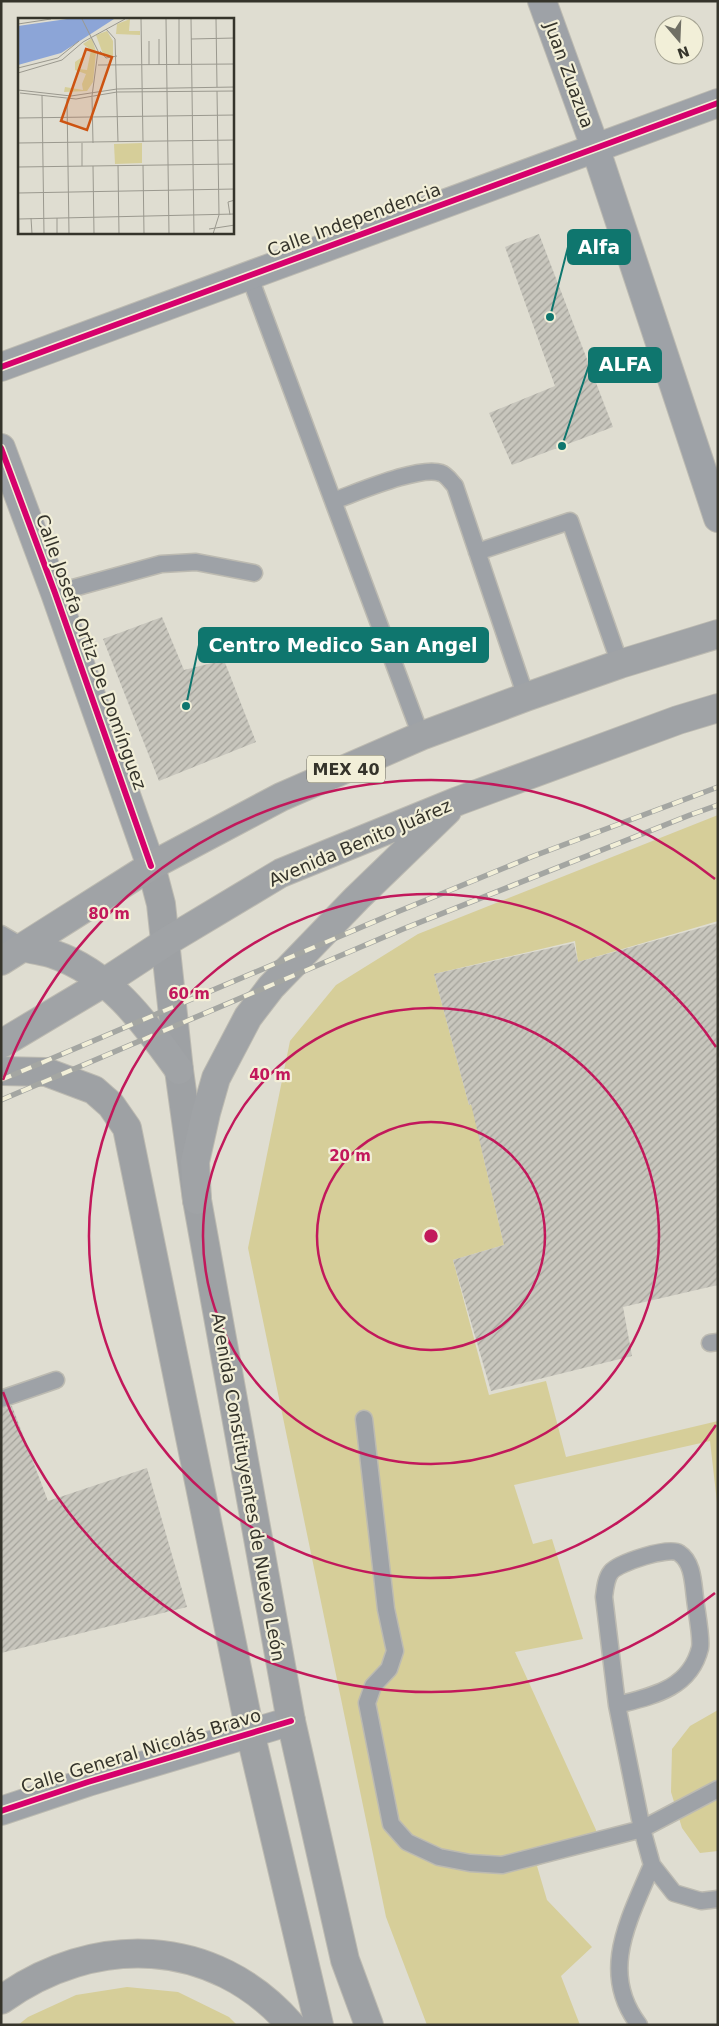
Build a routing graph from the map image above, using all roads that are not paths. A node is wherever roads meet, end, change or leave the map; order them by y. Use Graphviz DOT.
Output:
graph roads {
  1 [pos="542,1"];
  2 [pos="718,103"];
  3 [pos="595,147"];
  4 [pos="249,275"];
  5 [pos="1,368"];
  6 [pos="1,448"];
  7 [pos="333,502"];
  8 [pos="718,518"];
  9 [pos="477,552"];
  10 [pos="254,573"];
  11 [pos="55,593"];
  12 [pos="718,634"];
  13 [pos="620,664"];
  14 [pos="526,697"];
  15 [pos="718,708"];
  16 [pos="421,736"];
  17 [pos="458,801"];
  18 [pos="151,866"];
  19 [pos="166,942"];
  20 [pos="9,947"];
  21 [pos="105,982"];
  22 [pos="1,1044"];
  23 [pos="179,1070"];
  24 [pos="1,1071"];
  25 [pos="197,1200"];
  26 [pos="56,1380"];
  27 [pos="1,1399"];
  28 [pos="364,1419"];
  29 [pos="617,1705"];
  30 [pos="291,1721"];
  31 [pos="250,1732"];
  32 [pos="718,1790"];
  33 [pos="1,1811"];
  34 [pos="642,1828"];
  35 [pos="652,1865"];
  36 [pos="718,1899"];
  37 [pos="1,2000"];
  38 [pos="291,2025"];
  39 [pos="319,2025"];
  40 [pos="369,2025"];
  41 [pos="639,2025"];
  1 -- 3 [label="street, Juan Zuazua"];
  2 -- 3 [label="street, Calle Independencia"];
  3 -- 4 [label="street, Calle Independencia"];
  3 -- 8 [label="street, Juan Zuazua"];
  4 -- 5 [label="street, Calle Independencia"];
  4 -- 7 [label="lane"];
  6 -- 11 [label="street, Calle Josefa Ortiz De Domínguez"];
  7 -- 9 [label="lane"];
  7 -- 16 [label="lane"];
  9 -- 13 [label="lane"];
  9 -- 14 [label="lane"];
  10 -- 11 [label="lane"];
  11 -- 18 [label="street, Calle Josefa Ortiz De Domínguez"];
  12 -- 13 [label="main road, MEX 40"];
  13 -- 14 [label="main road, MEX 40"];
  14 -- 16 [label="main road, MEX 40"];
  15 -- 17 [label="main road, Avenida Benito Juárez"];
  16 -- 18 [label="main road, MEX 40"];
  17 -- 19 [label="main road, Avenida Benito Juárez"];
  17 -- 25 [label="main road"];
  18 -- 19 [label="main road, Avenida Constituyentes de Nuevo León"];
  18 -- 20 [label="main road, MEX 40"];
  19 -- 21 [label="main road, Avenida Benito Juárez"];
  19 -- 23 [label="main road, Avenida Constituyentes de Nuevo León"];
  20 -- 21 [label="main road"];
  21 -- 22 [label="main road, Avenida Benito Juárez"];
  21 -- 23 [label="main road"];
  23 -- 25 [label="main road, Avenida Constituyentes de Nuevo León"];
  24 -- 31 [label="main road"];
  25 -- 30 [label="main road, Avenida Constituyentes de Nuevo León"];
  26 -- 27 [label="lane"];
  28 -- 34 [label="lane"];
  29 -- 29 [label="lane"];
  29 -- 34 [label="lane"];
  30 -- 31 [label="street, Calle General Nicolás Bravo"];
  30 -- 40 [label="main road, Avenida Constituyentes de Nuevo León"];
  31 -- 33 [label="street, Calle General Nicolás Bravo"];
  31 -- 39 [label="main road"];
  32 -- 34 [label="lane"];
  34 -- 35 [label="lane"];
  35 -- 36 [label="lane"];
  35 -- 41 [label="lane"];
  37 -- 38 [label="main road"];
}
